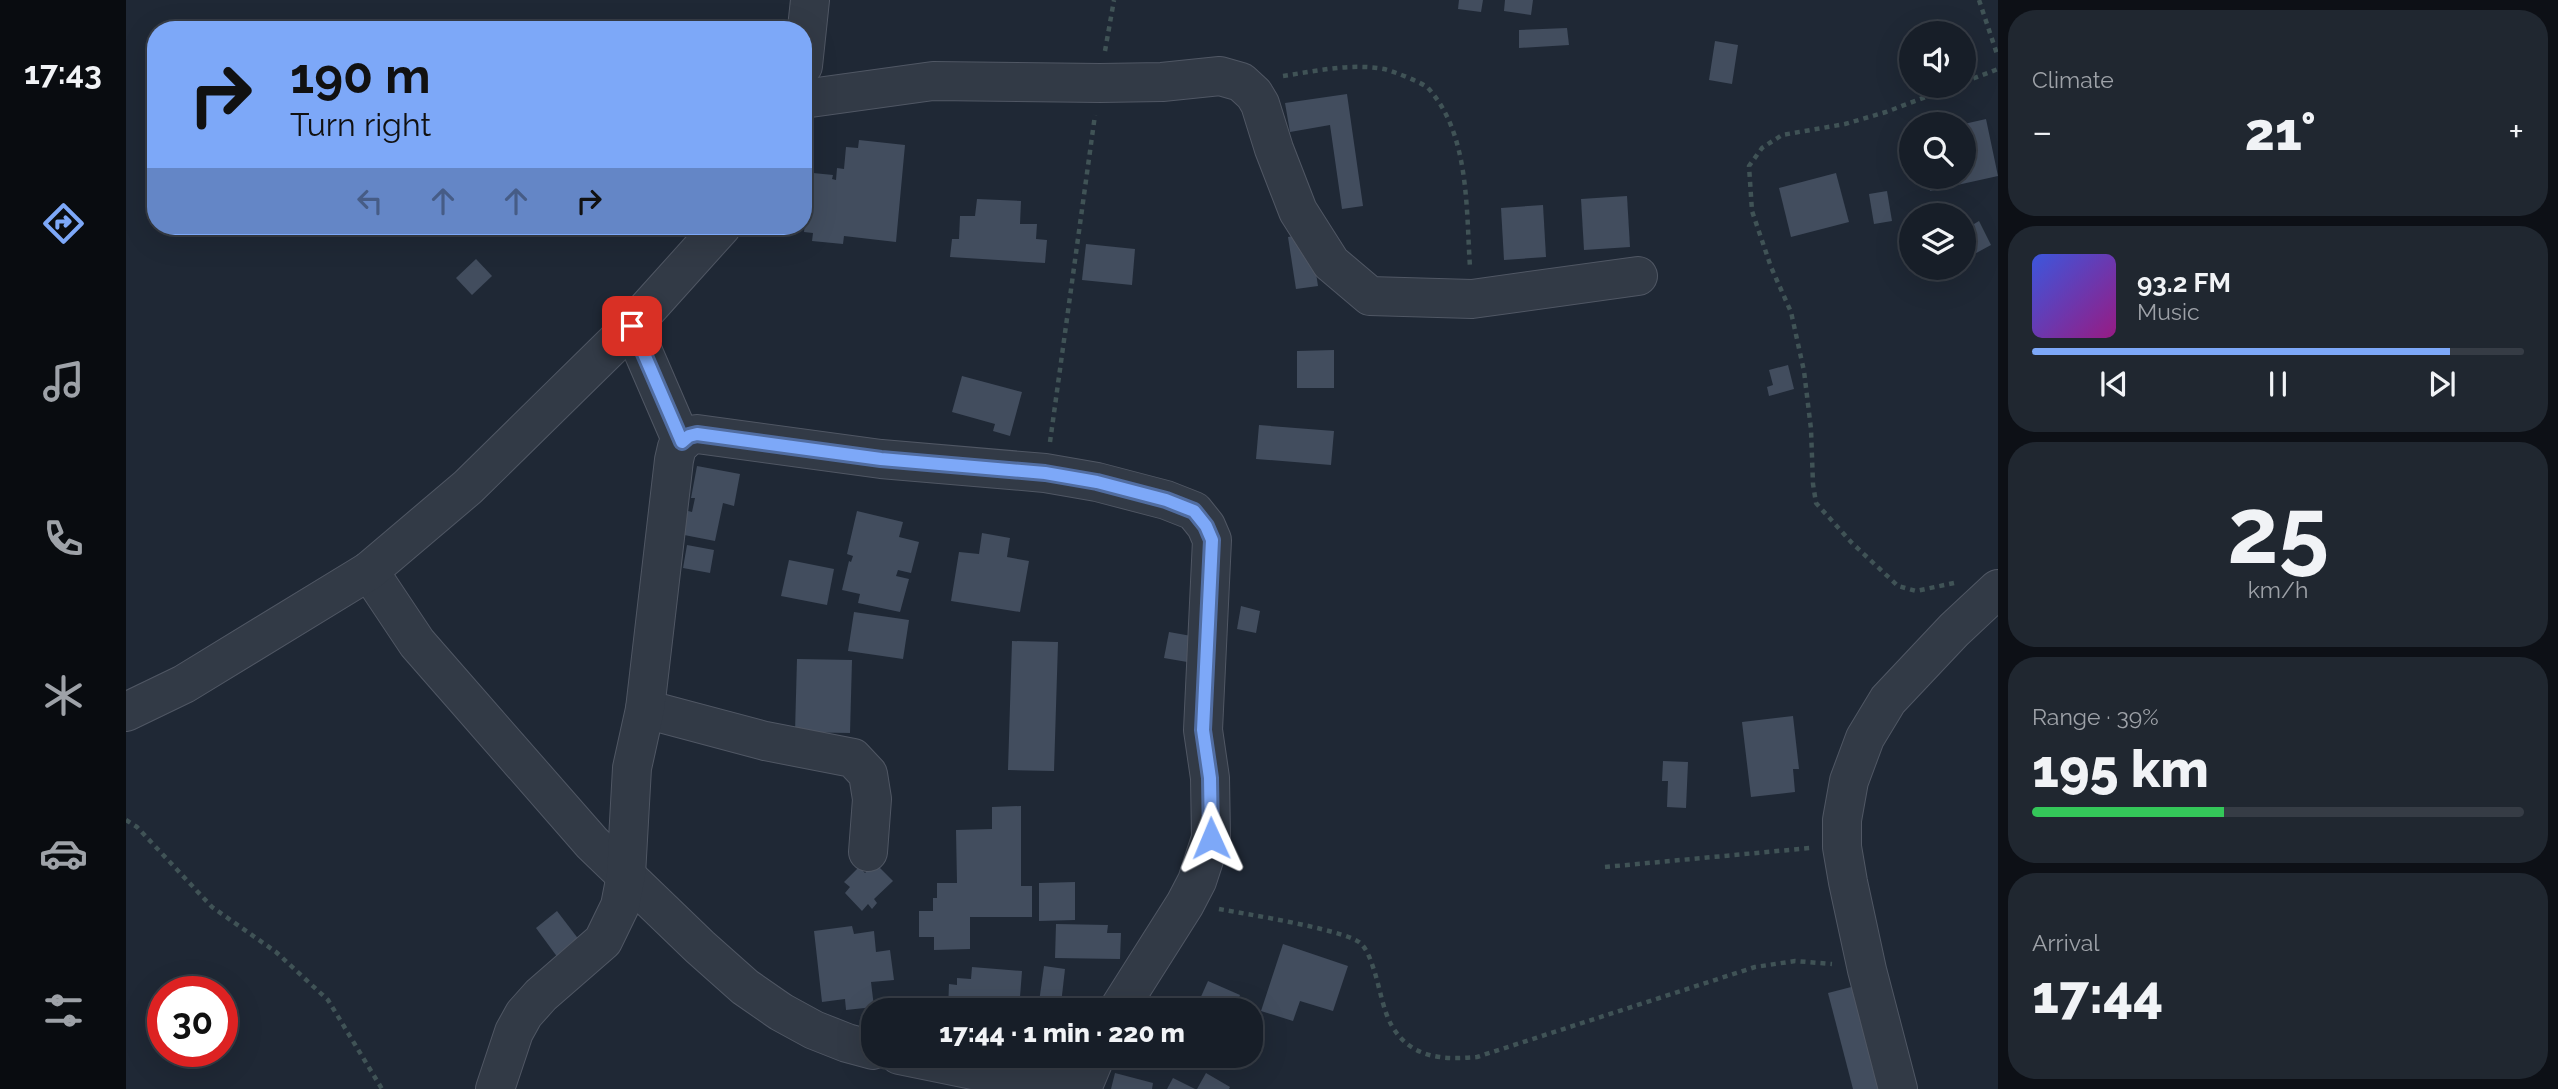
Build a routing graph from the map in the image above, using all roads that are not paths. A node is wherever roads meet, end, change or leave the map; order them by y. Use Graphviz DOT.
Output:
graph roads {
  1 [pos="810,0"];
  2 [pos="808,21"];
  3 [pos="812,98"];
  4 [pos="714,235"];
  5 [pos="1638,276"];
  6 [pos="632,326"];
  7 [pos="682,442"];
  8 [pos="369,571"];
  9 [pos="1998,589"];
  10 [pos="645,709"];
  11 [pos="126,712"];
  12 [pos="868,852"];
  13 [pos="626,875"];
  14 [pos="1126,998"];
  15 [pos="861,1047"];
  16 [pos="963,1068"];
  17 [pos="1091,1068"];
  18 [pos="495,1089"];
  19 [pos="1898,1089"];
  1 -- 2 [label="street"];
  3 -- 5 [label="street"];
  4 -- 6 [label="street"];
  6 -- 7 [label="street"];
  6 -- 8 [label="street"];
  7 -- 10 [label="street"];
  7 -- 14 [label="street"];
  8 -- 11 [label="street"];
  8 -- 13 [label="street"];
  9 -- 19 [label="street"];
  10 -- 12 [label="street"];
  10 -- 13 [label="street"];
  13 -- 15 [label="street"];
  13 -- 18 [label="street"];
  16 -- 17 [label="street"];
}
